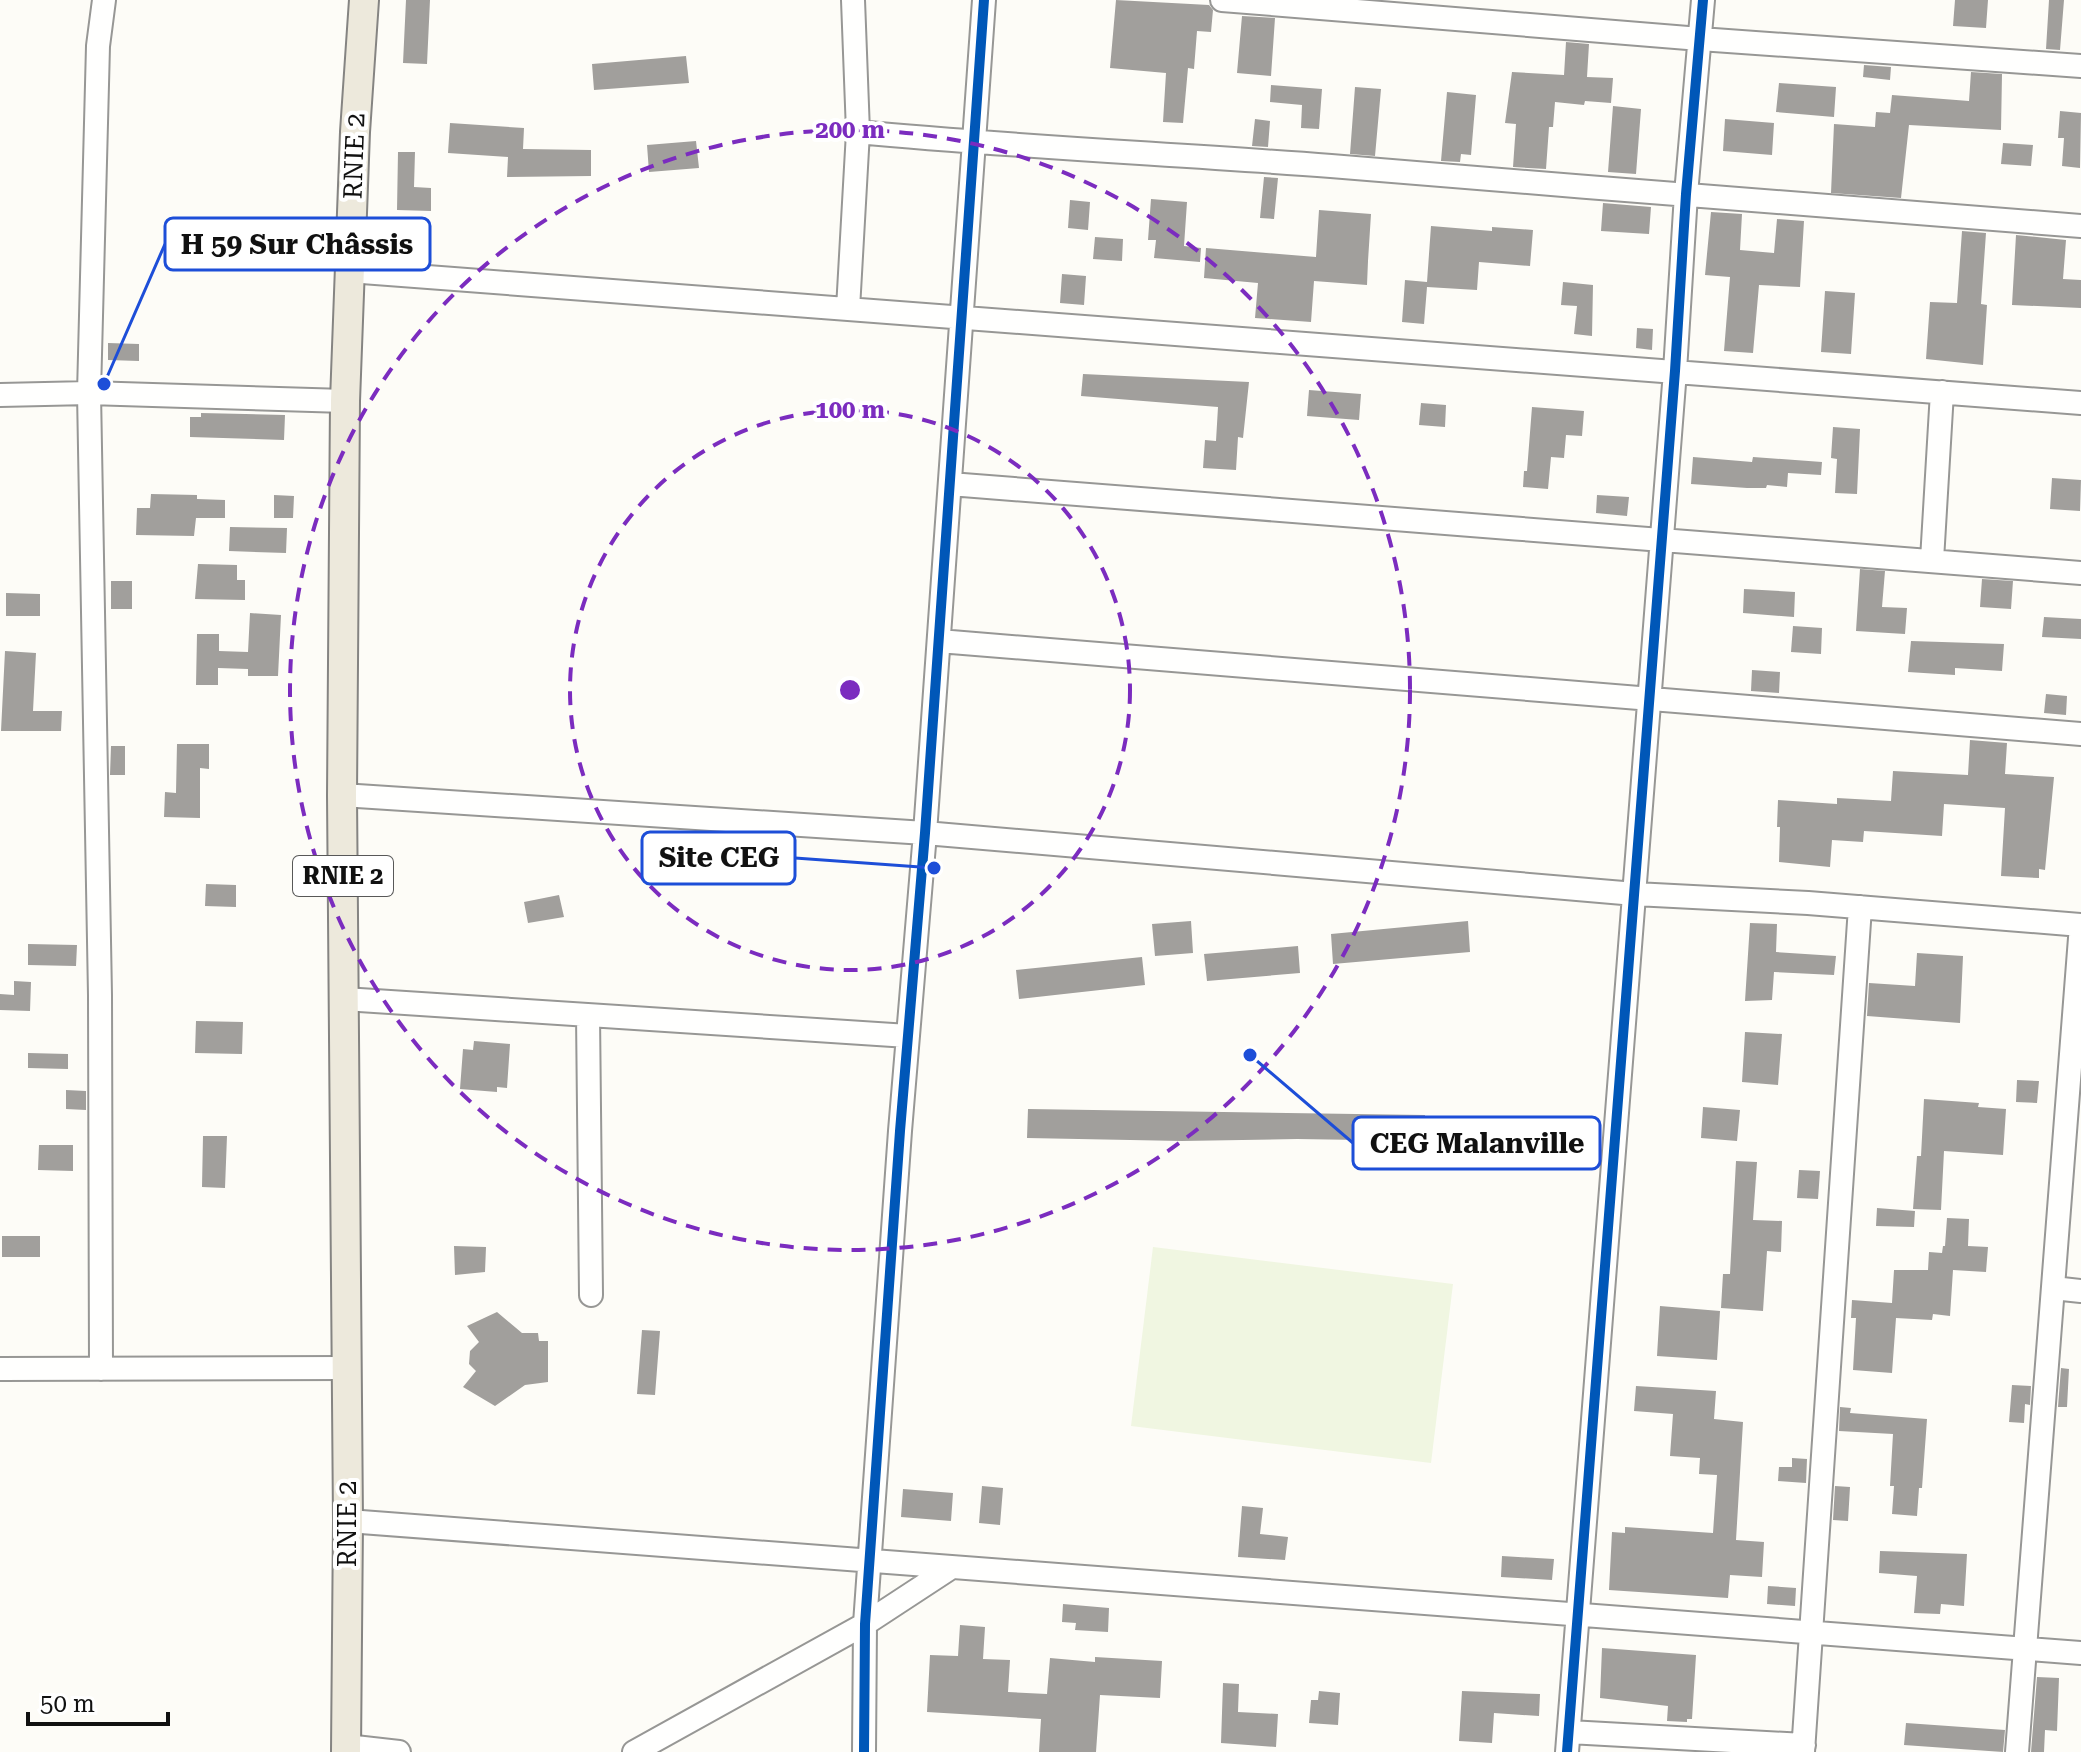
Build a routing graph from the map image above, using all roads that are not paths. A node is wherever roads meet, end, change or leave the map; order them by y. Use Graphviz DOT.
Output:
graph roads {
  1 [pos="104,0"];
  2 [pos="364,0"];
  3 [pos="853,0"];
  4 [pos="984,0"];
  5 [pos="1222,0"];
  6 [pos="1703,0"];
  7 [pos="1700,39"];
  8 [pos="2081,66"];
  9 [pos="858,132"];
  10 [pos="972,143"];
  11 [pos="1686,194"];
  12 [pos="2081,226"];
  13 [pos="349,271"];
  14 [pos="848,309"];
  15 [pos="962,318"];
  16 [pos="1675,371"];
  17 [pos="1942,392"];
  18 [pos="89,393"];
  19 [pos="0,395"];
  20 [pos="345,401"];
  21 [pos="2081,403"];
  22 [pos="950,484"];
  23 [pos="1662,538"];
  24 [pos="1932,560"];
  25 [pos="2081,573"];
  26 [pos="939,641"];
  27 [pos="1649,699"];
  28 [pos="2081,734"];
  29 [pos="342,795"];
  30 [pos="925,833"];
  31 [pos="1635,894"];
  32 [pos="1860,907"];
  33 [pos="2081,925"];
  34 [pos="344,999"];
  35 [pos="588,1015"];
  36 [pos="908,1036"];
  37 [pos="2053,1288"];
  38 [pos="2081,1291"];
  39 [pos="591,1295"];
  40 [pos="346,1368"];
  41 [pos="0,1369"];
  42 [pos="101,1369"];
  43 [pos="348,1521"];
  44 [pos="870,1561"];
  45 [pos="952,1567"];
  46 [pos="1580,1615"];
  47 [pos="865,1624"];
  48 [pos="1813,1633"];
  49 [pos="2025,1649"];
  50 [pos="2081,1653"];
  51 [pos="1568,1742"];
  52 [pos="346,1749"];
  53 [pos="1804,1749"];
  54 [pos="399,1752"];
  55 [pos="634,1752"];
  56 [pos="864,1752"];
  57 [pos="2017,1752"];
  1 -- 18 [label="street"];
  2 -- 13 [label="main road, RNIE 2 / RNIE 2"];
  3 -- 9 [label="street"];
  4 -- 10 [label="street"];
  5 -- 7 [label="street"];
  6 -- 7 [label="street"];
  7 -- 8 [label="street"];
  7 -- 11 [label="street"];
  9 -- 10 [label="street"];
  9 -- 14 [label="street"];
  10 -- 11 [label="street"];
  10 -- 15 [label="street"];
  11 -- 12 [label="street"];
  11 -- 16 [label="street"];
  13 -- 14 [label="street"];
  13 -- 20 [label="main road, RNIE 2 / RNIE 2"];
  14 -- 15 [label="street"];
  15 -- 16 [label="street"];
  15 -- 22 [label="street"];
  16 -- 17 [label="street"];
  16 -- 23 [label="street"];
  17 -- 21 [label="street"];
  17 -- 24 [label="street"];
  18 -- 19 [label="street"];
  18 -- 20 [label="street"];
  18 -- 42 [label="street"];
  20 -- 29 [label="main road, RNIE 2 / RNIE 2"];
  22 -- 23 [label="street"];
  22 -- 26 [label="street"];
  23 -- 24 [label="street"];
  23 -- 27 [label="street"];
  24 -- 25 [label="street"];
  26 -- 27 [label="street"];
  26 -- 30 [label="street"];
  27 -- 28 [label="street"];
  27 -- 31 [label="street"];
  29 -- 30 [label="street"];
  29 -- 34 [label="main road, RNIE 2 / RNIE 2"];
  30 -- 31 [label="street"];
  30 -- 36 [label="street"];
  31 -- 32 [label="street"];
  31 -- 46 [label="street"];
  32 -- 33 [label="street"];
  32 -- 48 [label="street"];
  33 -- 37 [label="street"];
  34 -- 35 [label="street"];
  34 -- 40 [label="main road, RNIE 2 / RNIE 2"];
  35 -- 36 [label="street"];
  35 -- 39 [label="street"];
  36 -- 44 [label="street"];
  37 -- 38 [label="street"];
  37 -- 49 [label="street"];
  40 -- 42 [label="street"];
  40 -- 43 [label="main road, RNIE 2 / RNIE 2"];
  41 -- 42 [label="street"];
  43 -- 44 [label="street"];
  43 -- 52 [label="main road, RNIE 2 / RNIE 2"];
  44 -- 45 [label="street"];
  44 -- 47 [label="street"];
  45 -- 46 [label="street"];
  45 -- 47 [label="street"];
  46 -- 48 [label="street"];
  46 -- 51 [label="street"];
  47 -- 55 [label="street"];
  47 -- 56 [label="street"];
  48 -- 49 [label="street"];
  48 -- 53 [label="street"];
  49 -- 50 [label="street"];
  49 -- 57 [label="street"];
  51 -- 53 [label="street"];
  52 -- 54 [label="street"];
}
